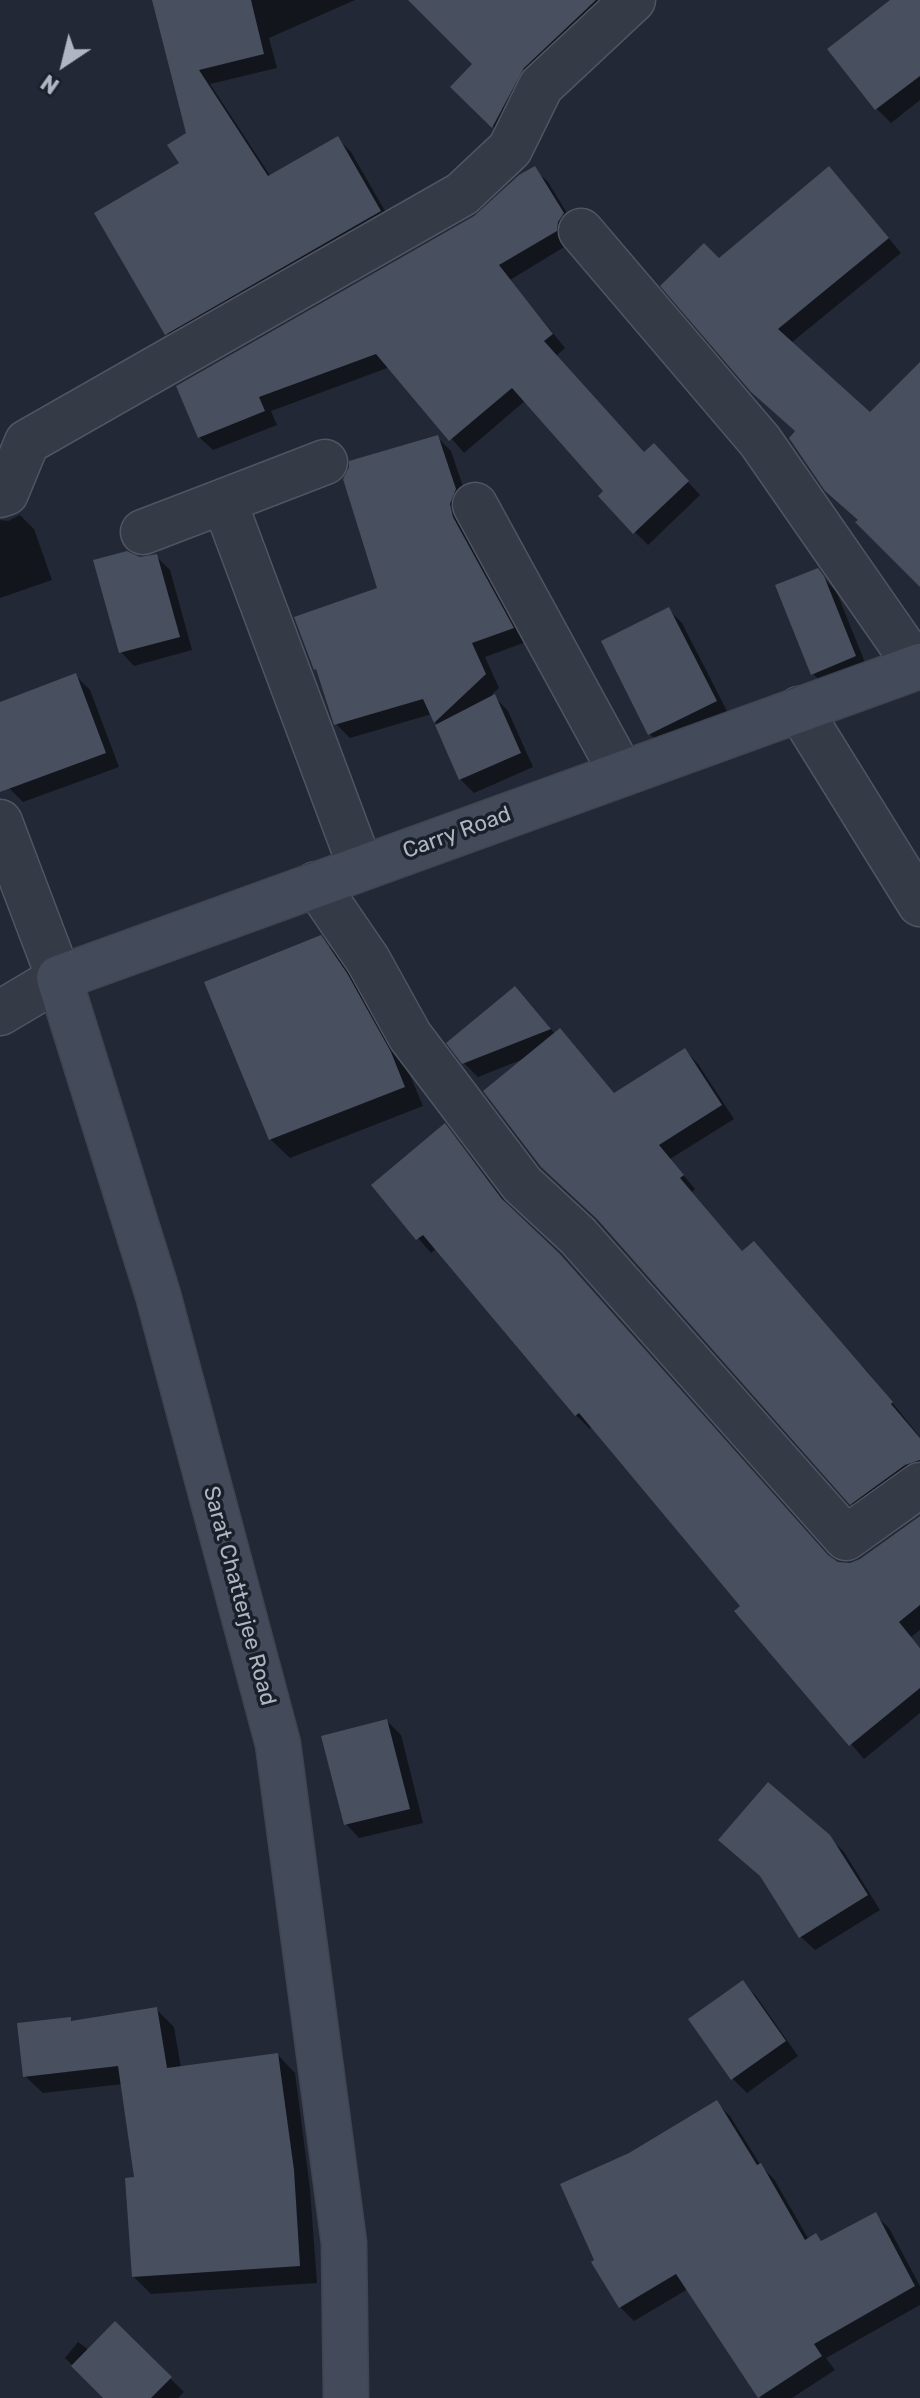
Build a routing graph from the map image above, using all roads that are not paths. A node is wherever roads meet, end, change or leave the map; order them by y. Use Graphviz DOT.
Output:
graph roads {
  1 [pos="633,0"];
  2 [pos="581,231"];
  3 [pos="325,462"];
  4 [pos="0,495"];
  5 [pos="224,501"];
  6 [pos="475,505"];
  7 [pos="143,532"];
  8 [pos="918,666"];
  9 [pos="799,709"];
  10 [pos="622,774"];
  11 [pos="0,822"];
  12 [pos="361,868"];
  13 [pos="316,884"];
  14 [pos="920,904"];
  15 [pos="59,978"];
  16 [pos="0,1013"];
  17 [pos="920,1485"];
  18 [pos="346,2398"];
  1 -- 4 [label="street"];
  2 -- 8 [label="street"];
  3 -- 5 [label="street"];
  5 -- 7 [label="street"];
  5 -- 12 [label="street"];
  6 -- 10 [label="street"];
  8 -- 9 [label="main road, Carry Road"];
  9 -- 10 [label="main road, Carry Road"];
  9 -- 14 [label="street"];
  10 -- 12 [label="main road, Carry Road"];
  11 -- 15 [label="street, Sarat Chatterjee Road"];
  12 -- 13 [label="main road, Carry Road"];
  13 -- 15 [label="main road, Carry Road"];
  13 -- 17 [label="street"];
  15 -- 16 [label="street, Carry Road"];
  15 -- 18 [label="main road, Sarat Chatterjee Road"];
}
